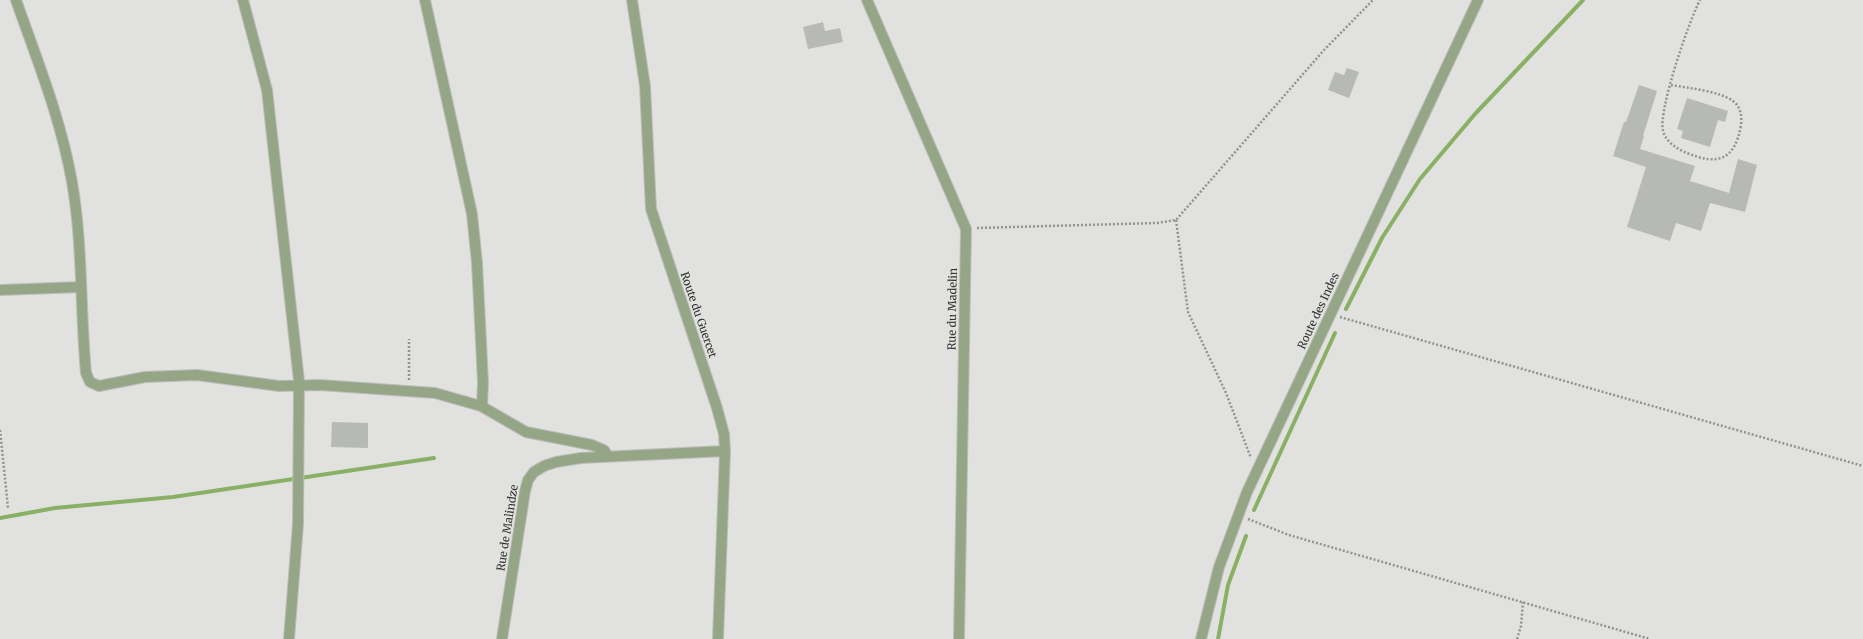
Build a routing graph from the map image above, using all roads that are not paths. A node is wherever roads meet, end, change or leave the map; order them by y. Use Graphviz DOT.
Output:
graph roads {
  1 [pos="16,0"];
  2 [pos="243,0"];
  3 [pos="425,0"];
  4 [pos="632,0"];
  5 [pos="867,0"];
  6 [pos="1478,0"];
  7 [pos="81,287"];
  8 [pos="0,290"];
  9 [pos="299,385"];
  10 [pos="482,406"];
  11 [pos="725,451"];
  12 [pos="608,456"];
  13 [pos="289,639"];
  14 [pos="502,639"];
  15 [pos="718,639"];
  16 [pos="959,639"];
  17 [pos="1200,639"];
  1 -- 7 [label="street"];
  2 -- 9 [label="street"];
  3 -- 10 [label="street"];
  4 -- 11 [label="street, Route du Guercet"];
  5 -- 16 [label="street, Rue du Madelin"];
  6 -- 17 [label="street, Route des Indes"];
  7 -- 8 [label="street"];
  7 -- 9 [label="street"];
  9 -- 10 [label="street"];
  9 -- 13 [label="street"];
  10 -- 12 [label="street"];
  11 -- 12 [label="street, Rue de Malindze"];
  11 -- 15 [label="street, Route du Guercet"];
  12 -- 14 [label="street, Rue de Malindze"];
}
